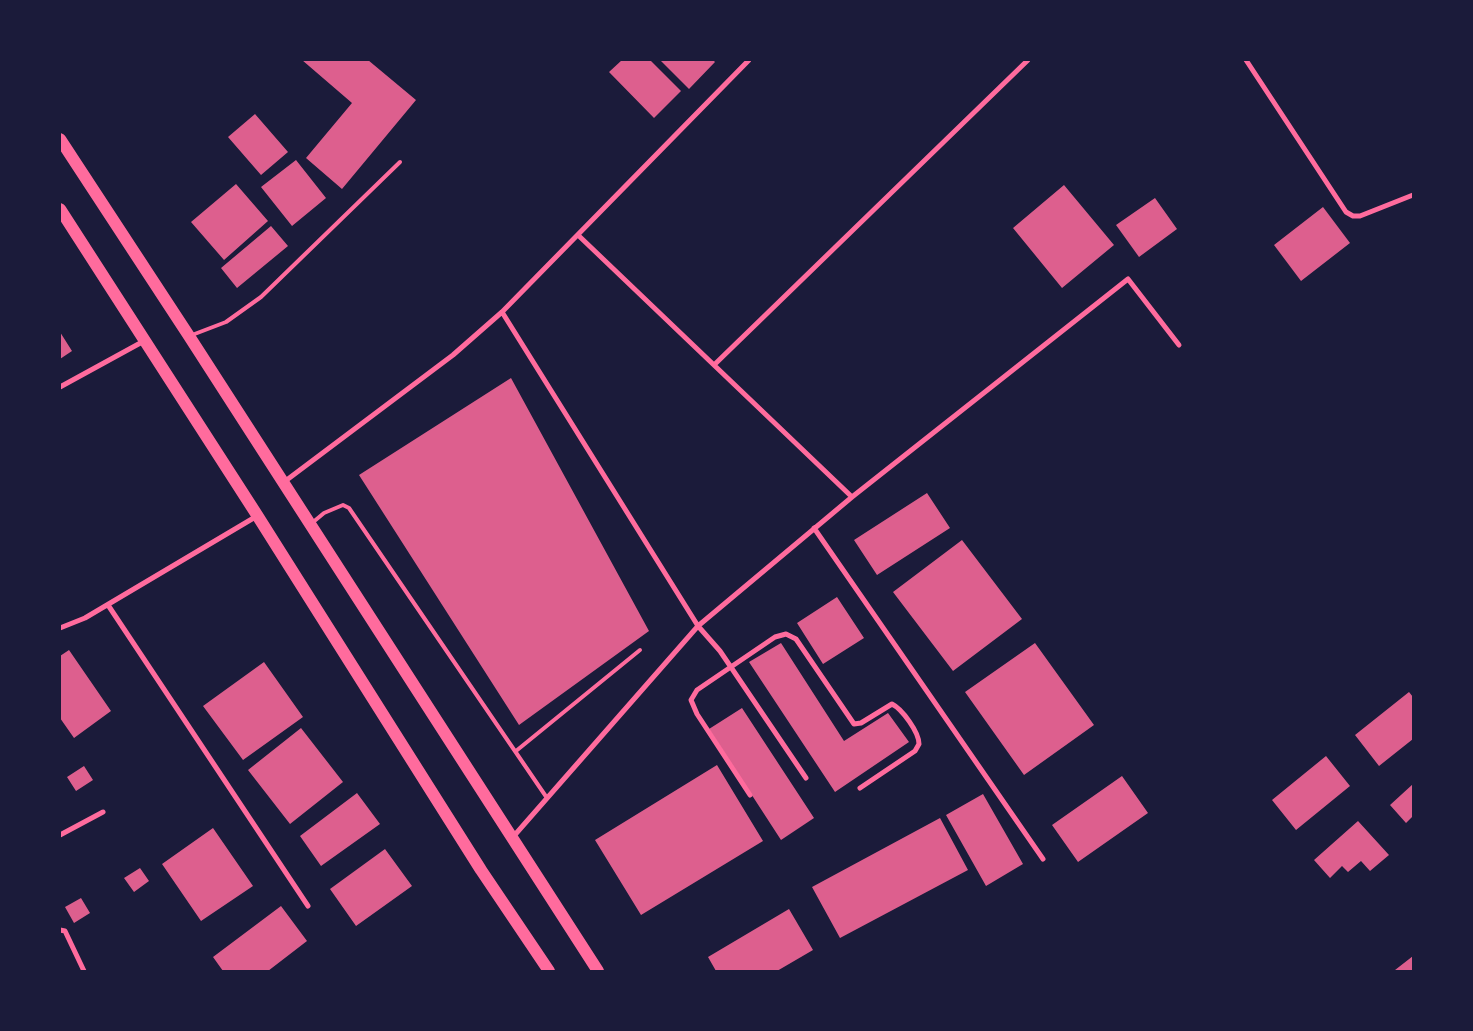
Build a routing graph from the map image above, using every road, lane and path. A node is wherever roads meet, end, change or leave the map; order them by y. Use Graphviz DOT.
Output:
graph roads {
  1 [pos="749,60"];
  2 [pos="1028,60"];
  3 [pos="1246,60"];
  4 [pos="60,139"];
  5 [pos="400,162"];
  6 [pos="1413,195"];
  7 [pos="60,209"];
  8 [pos="579,236"];
  9 [pos="502,312"];
  10 [pos="189,336"];
  11 [pos="144,341"];
  12 [pos="1179,346"];
  13 [pos="714,365"];
  14 [pos="60,387"];
  15 [pos="283,482"];
  16 [pos="852,497"];
  17 [pos="257,515"];
  18 [pos="310,524"];
  19 [pos="814,528"];
  20 [pos="108,605"];
  21 [pos="698,626"];
  22 [pos="60,628"];
  23 [pos="640,650"];
  24 [pos="731,667"];
  25 [pos="516,751"];
  26 [pos="806,778"];
  27 [pos="860,788"];
  28 [pos="750,795"];
  29 [pos="547,798"];
  30 [pos="103,812"];
  31 [pos="60,835"];
  32 [pos="511,839"];
  33 [pos="1044,859"];
  34 [pos="308,906"];
  35 [pos="60,930"];
  36 [pos="84,971"];
  37 [pos="549,971"];
  38 [pos="598,971"];
  1 -- 8 [label="street"];
  2 -- 13 [label="street"];
  3 -- 6 [label="street"];
  4 -- 10 [label="main road"];
  5 -- 10 [label="lane"];
  7 -- 11 [label="main road"];
  8 -- 9 [label="street"];
  8 -- 13 [label="street"];
  9 -- 15 [label="street"];
  9 -- 21 [label="street"];
  10 -- 15 [label="main road"];
  11 -- 14 [label="street"];
  11 -- 17 [label="main road"];
  12 -- 16 [label="street"];
  13 -- 16 [label="street"];
  15 -- 18 [label="main road"];
  16 -- 19 [label="street"];
  17 -- 20 [label="street"];
  17 -- 37 [label="main road"];
  18 -- 25 [label="lane"];
  18 -- 32 [label="main road"];
  19 -- 21 [label="street"];
  19 -- 33 [label="street"];
  20 -- 22 [label="street"];
  20 -- 34 [label="street"];
  21 -- 24 [label="street"];
  21 -- 29 [label="street"];
  23 -- 25 [label="lane"];
  24 -- 26 [label="street"];
  24 -- 27 [label="street"];
  24 -- 28 [label="street"];
  25 -- 29 [label="lane"];
  29 -- 32 [label="street"];
  30 -- 31 [label="street"];
  32 -- 38 [label="main road"];
  35 -- 36 [label="street"];
}
